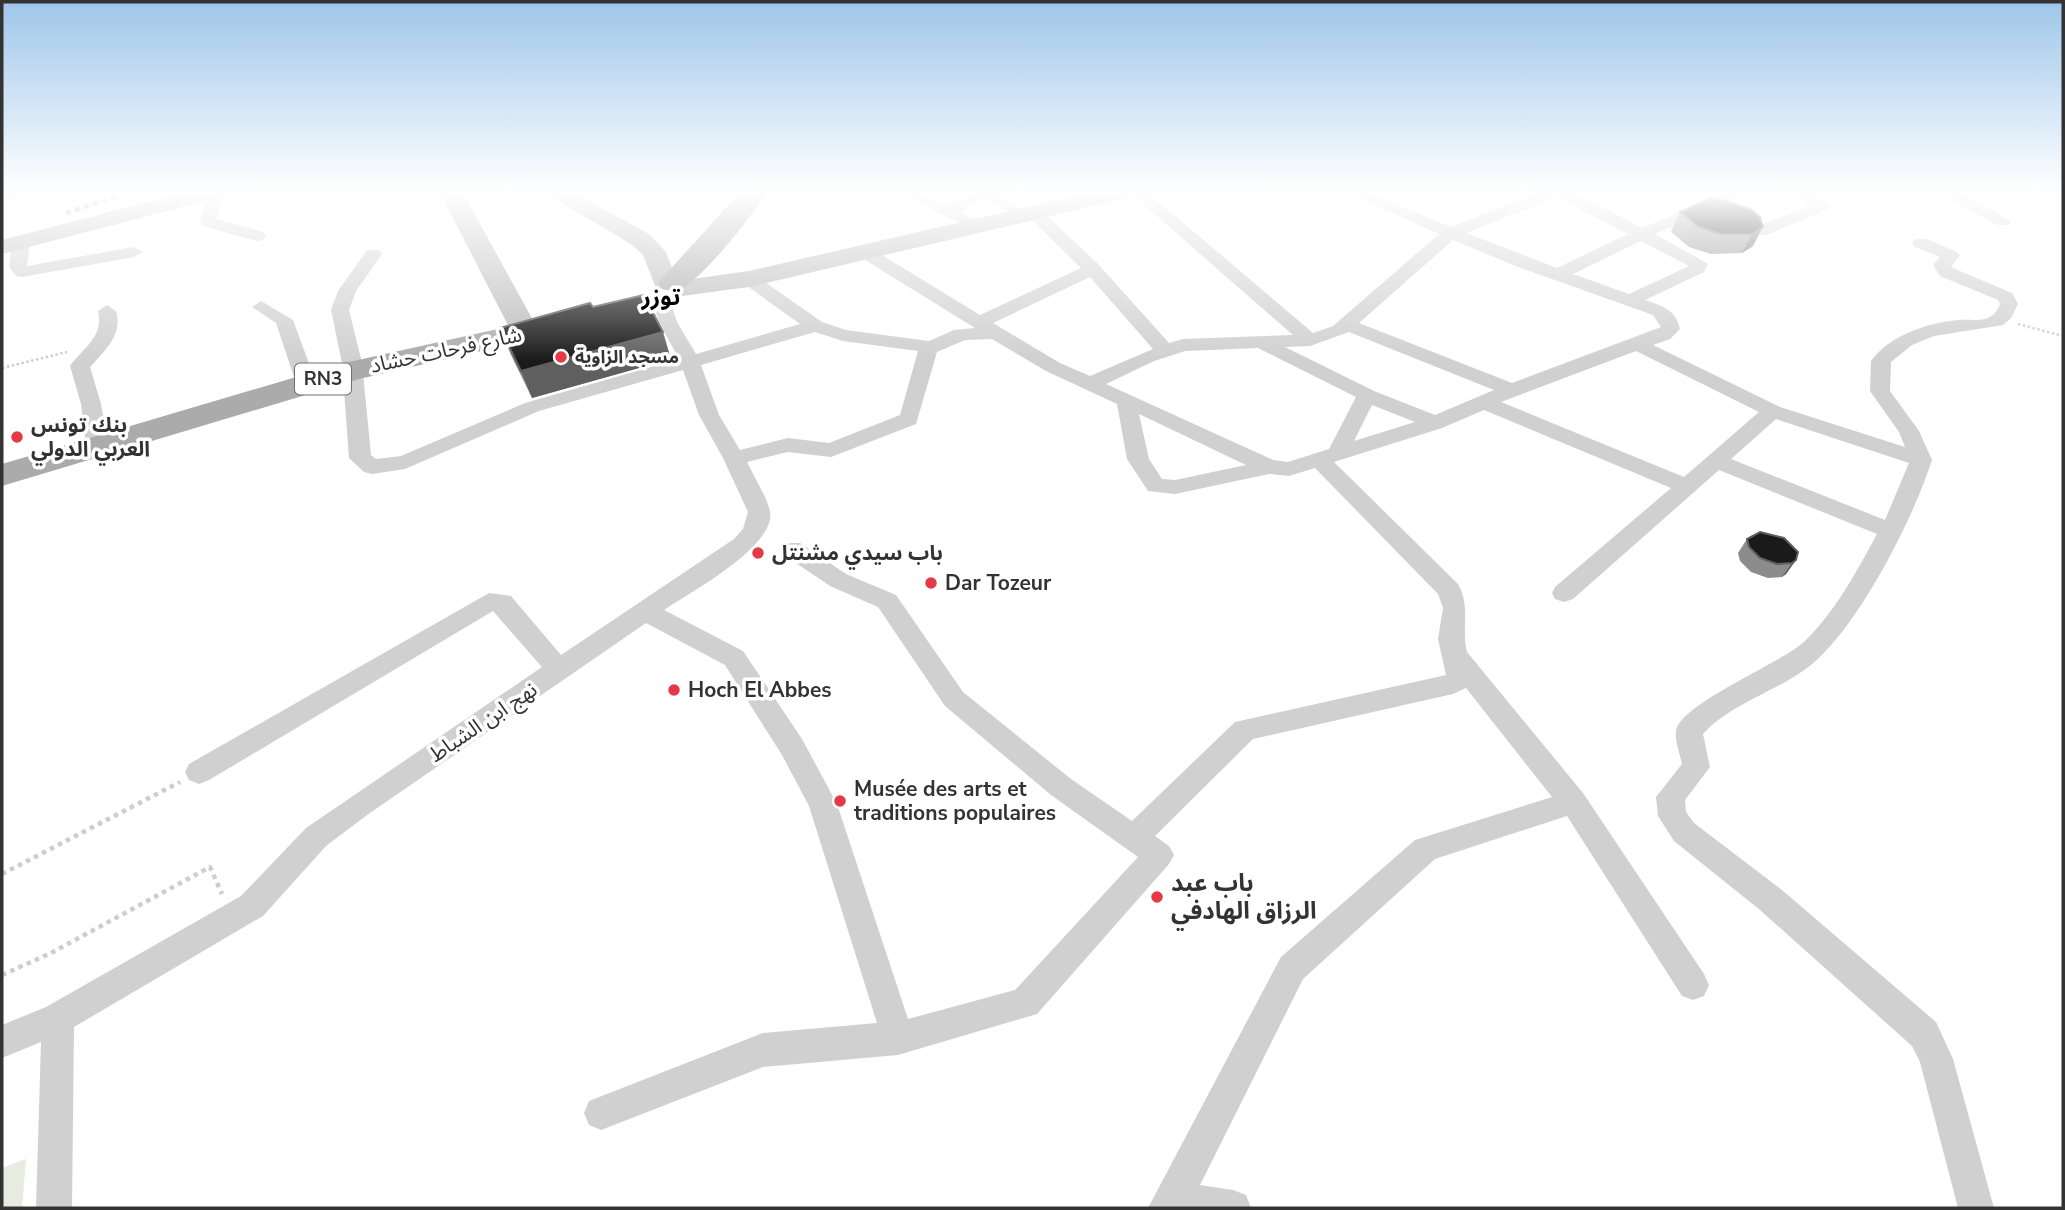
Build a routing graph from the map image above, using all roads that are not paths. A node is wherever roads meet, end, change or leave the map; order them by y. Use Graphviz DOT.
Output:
graph roads {
  1 [pos="12,247"];
  2 [pos="480,247"];
  3 [pos="649,247"];
  4 [pos="707,247"];
  5 [pos="879,247"];
  6 [pos="1067,247"];
  7 [pos="1202,247"];
  8 [pos="1434,247"];
  9 [pos="1487,247"];
  10 [pos="1612,247"];
  11 [pos="1671,247"];
  12 [pos="1931,247"];
  13 [pos="863,251"];
  14 [pos="134,252"];
  15 [pos="373,254"];
  16 [pos="1093,269"];
  17 [pos="1557,275"];
  18 [pos="749,279"];
  19 [pos="663,292"];
  20 [pos="1630,300"];
  21 [pos="261,307"];
  22 [pos="107,311"];
  23 [pos="1347,325"];
  24 [pos="815,326"];
  25 [pos="988,327"];
  26 [pos="524,329"];
  27 [pos="1310,340"];
  28 [pos="1264,344"];
  29 [pos="1636,344"];
  30 [pos="929,348"];
  31 [pos="1166,350"];
  32 [pos="691,363"];
  33 [pos="352,367"];
  34 [pos="304,377"];
  35 [pos="1090,384"];
  36 [pos="1512,390"];
  37 [pos="1367,395"];
  38 [pos="1127,402"];
  39 [pos="1486,403"];
  40 [pos="1773,411"];
  41 [pos="1435,424"];
  42 [pos="96,438"];
  43 [pos="1329,456"];
  44 [pos="734,458"];
  45 [pos="1921,460"];
  46 [pos="1716,461"];
  47 [pos="2,466"];
  48 [pos="1269,467"];
  49 [pos="2,475"];
  50 [pos="1688,487"];
  51 [pos="1891,531"];
  52 [pos="792,549"];
  53 [pos="1564,593"];
  54 [pos="646,612"];
  55 [pos="1453,654"];
  56 [pos="560,671"];
  57 [pos="199,772"];
  58 [pos="1573,802"];
  59 [pos="1134,838"];
  60 [pos="1693,985"];
  61 [pos="58,1018"];
  62 [pos="898,1038"];
  63 [pos="2,1042"];
  64 [pos="601,1113"];
  65 [pos="1168,1207"];
  66 [pos="54,1208"];
  67 [pos="1233,1208"];
  68 [pos="1976,1208"];
  1 -- 14 [label="street"];
  2 -- 26 [label="street"];
  3 -- 19 [label="street"];
  4 -- 19 [label="main road"];
  5 -- 13 [label="street"];
  6 -- 16 [label="street"];
  7 -- 27 [label="street"];
  8 -- 23 [label="street"];
  9 -- 17 [label="street"];
  10 -- 17 [label="street"];
  11 -- 20 [label="street"];
  12 -- 45 [label="street"];
  13 -- 18 [label="street"];
  13 -- 25 [label="street"];
  15 -- 33 [label="street"];
  16 -- 25 [label="street"];
  16 -- 31 [label="street"];
  17 -- 20 [label="street"];
  18 -- 19 [label="street"];
  18 -- 24 [label="street"];
  19 -- 26 [label="main road, شارع فرحات حشاد / RN3"];
  19 -- 32 [label="street, نهج ابن الشباط"];
  20 -- 29 [label="street"];
  21 -- 34 [label="street"];
  22 -- 42 [label="street"];
  23 -- 27 [label="street"];
  23 -- 36 [label="street"];
  24 -- 30 [label="street"];
  24 -- 32 [label="street"];
  25 -- 30 [label="street"];
  25 -- 35 [label="street"];
  26 -- 33 [label="main road, شارع فرحات حشاد / RN3"];
  27 -- 28 [label="street"];
  28 -- 31 [label="street"];
  28 -- 37 [label="street"];
  29 -- 36 [label="street"];
  29 -- 40 [label="street"];
  30 -- 44 [label="street"];
  31 -- 35 [label="street"];
  32 -- 33 [label="street"];
  32 -- 44 [label="street, نهج ابن الشباط"];
  33 -- 34 [label="main road, شارع فرحات حشاد / RN3"];
  33 -- 49 [label="main road, شارع فرحات حشاد / RN3"];
  34 -- 42 [label="main road, شارع فرحات حشاد / RN3"];
  35 -- 38 [label="street"];
  36 -- 39 [label="street"];
  37 -- 41 [label="street"];
  37 -- 43 [label="street"];
  38 -- 48 [label="street"];
  38 -- 48 [label="street"];
  39 -- 41 [label="street"];
  39 -- 50 [label="street"];
  40 -- 45 [label="street"];
  40 -- 46 [label="street"];
  41 -- 43 [label="street"];
  42 -- 47 [label="main road, شارع فرحات حشاد / RN3"];
  43 -- 48 [label="street"];
  43 -- 55 [label="street"];
  44 -- 54 [label="street, نهج ابن الشباط"];
  45 -- 51 [label="street"];
  46 -- 50 [label="street"];
  46 -- 51 [label="street"];
  50 -- 53 [label="street"];
  51 -- 68 [label="street"];
  52 -- 59 [label="street"];
  54 -- 56 [label="street, نهج ابن الشباط"];
  54 -- 62 [label="street"];
  55 -- 58 [label="street"];
  55 -- 59 [label="street"];
  56 -- 57 [label="street"];
  56 -- 61 [label="street, نهج ابن الشباط"];
  58 -- 60 [label="street"];
  58 -- 65 [label="street"];
  59 -- 62 [label="street"];
  61 -- 63 [label="street, نهج ابن الشباط"];
  61 -- 66 [label="street"];
  62 -- 64 [label="street"];
  65 -- 67 [label="street"];
}
